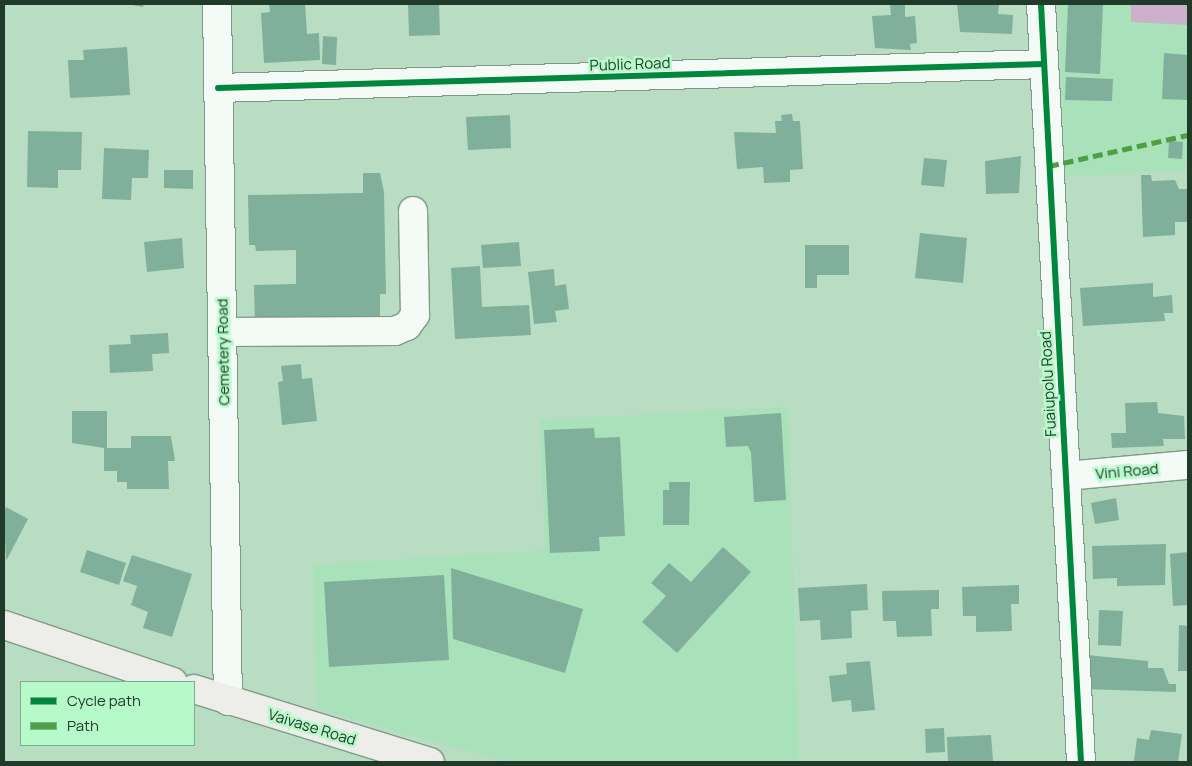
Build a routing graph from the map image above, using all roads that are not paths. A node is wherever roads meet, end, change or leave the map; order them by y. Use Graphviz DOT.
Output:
graph roads {
  1 [pos="216,4"];
  2 [pos="1041,4"];
  3 [pos="1044,64"];
  4 [pos="218,88"];
  5 [pos="413,211"];
  6 [pos="223,332"];
  7 [pos="1188,466"];
  8 [pos="1066,476"];
  9 [pos="4,625"];
  10 [pos="170,681"];
  11 [pos="195,689"];
  12 [pos="228,701"];
  13 [pos="430,762"];
  14 [pos="1081,762"];
  1 -- 4 [label="street, Cemetery Road"];
  2 -- 3 [label="street, Fuaiupolu Road"];
  3 -- 4 [label="street, Public Road"];
  3 -- 8 [label="street, Fuaiupolu Road"];
  4 -- 6 [label="street, Cemetery Road"];
  5 -- 6 [label="street"];
  6 -- 12 [label="street, Cemetery Road"];
  7 -- 8 [label="street, Vini Road"];
  8 -- 14 [label="street, Fuaiupolu Road"];
  9 -- 10 [label="main road"];
  11 -- 12 [label="main road, Vaivase Road"];
  12 -- 13 [label="main road, Vaivase Road"];
}
